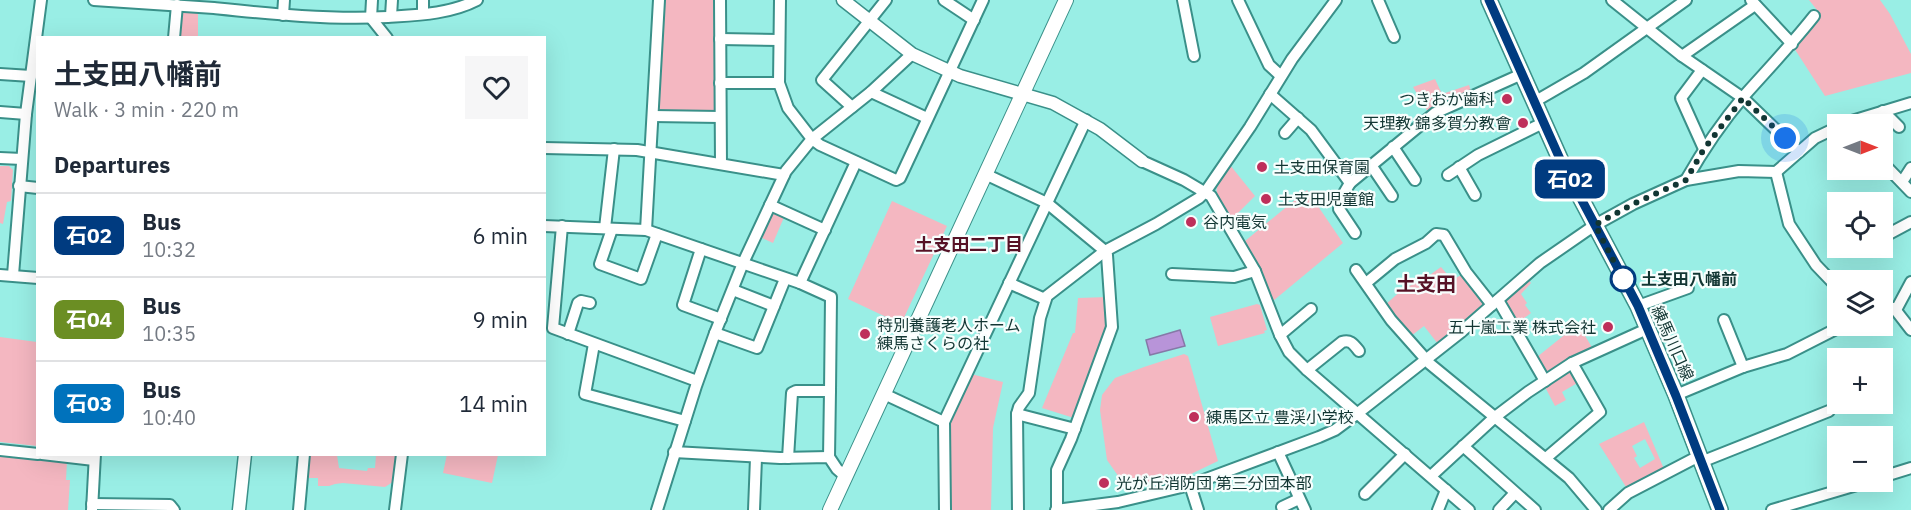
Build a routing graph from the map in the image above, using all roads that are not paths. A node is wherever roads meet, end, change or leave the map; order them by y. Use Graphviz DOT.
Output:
graph roads {
  1 [pos="40,0"];
  2 [pos="94,0"];
  3 [pos="284,0"];
  4 [pos="372,0"];
  5 [pos="392,0"];
  6 [pos="423,0"];
  7 [pos="477,0"];
  8 [pos="659,0"];
  9 [pos="720,0"];
  10 [pos="780,0"];
  11 [pos="843,0"];
  12 [pos="886,0"];
  13 [pos="944,0"];
  14 [pos="983,0"];
  15 [pos="1066,0"];
  16 [pos="1183,0"];
  17 [pos="1238,0"];
  18 [pos="1336,0"];
  19 [pos="1378,0"];
  20 [pos="1489,0"];
  21 [pos="1612,0"];
  22 [pos="1686,0"];
  23 [pos="140,1"];
  24 [pos="1753,3"];
  25 [pos="177,5"];
  26 [pos="237,5"];
  27 [pos="423,14"];
  28 [pos="283,15"];
  29 [pos="391,16"];
  30 [pos="1814,16"];
  31 [pos="371,18"];
  32 [pos="869,20"];
  33 [pos="974,20"];
  34 [pos="1649,28"];
  35 [pos="37,36"];
  36 [pos="174,36"];
  37 [pos="385,36"];
  38 [pos="1394,37"];
  39 [pos="720,39"];
  40 [pos="779,39"];
  41 [pos="1792,44"];
  42 [pos="912,54"];
  43 [pos="1194,56"];
  44 [pos="1682,56"];
  45 [pos="35,60"];
  46 [pos="1702,70"];
  47 [pos="949,72"];
  48 [pos="0,74"];
  49 [pos="1522,74"];
  50 [pos="31,76"];
  51 [pos="1281,76"];
  52 [pos="720,83"];
  53 [pos="779,83"];
  54 [pos="871,92"];
  55 [pos="1023,94"];
  56 [pos="1270,94"];
  57 [pos="1743,98"];
  58 [pos="1534,102"];
  59 [pos="1911,103"];
  60 [pos="30,107"];
  61 [pos="852,107"];
  62 [pos="1883,111"];
  63 [pos="0,112"];
  64 [pos="1874,114"];
  65 [pos="653,116"];
  66 [pos="720,117"];
  67 [pos="927,118"];
  68 [pos="1298,118"];
  69 [pos="1086,120"];
  70 [pos="1543,123"];
  71 [pos="1899,127"];
  72 [pos="1827,132"];
  73 [pos="1286,133"];
  74 [pos="812,139"];
  75 [pos="1393,147"];
  76 [pos="546,148"];
  77 [pos="614,149"];
  78 [pos="1704,149"];
  79 [pos="652,152"];
  80 [pos="1799,152"];
  81 [pos="0,158"];
  82 [pos="22,159"];
  83 [pos="1142,161"];
  84 [pos="856,162"];
  85 [pos="721,164"];
  86 [pos="1371,165"];
  87 [pos="1459,167"];
  88 [pos="1911,168"];
  89 [pos="1776,172"];
  90 [pos="1893,173"];
  91 [pos="985,174"];
  92 [pos="784,175"];
  93 [pos="1448,175"];
  94 [pos="1415,180"];
  95 [pos="1686,180"];
  96 [pos="1902,182"];
  97 [pos="1350,183"];
  98 [pos="19,186"];
  99 [pos="36,188"];
  100 [pos="1206,192"];
  101 [pos="1911,192"];
  102 [pos="1475,195"];
  103 [pos="1392,196"];
  104 [pos="1047,203"];
  105 [pos="770,205"];
  106 [pos="1911,222"];
  107 [pos="1595,225"];
  108 [pos="546,226"];
  109 [pos="562,226"];
  110 [pos="608,228"];
  111 [pos="825,230"];
  112 [pos="652,232"];
  113 [pos="1893,232"];
  114 [pos="1355,233"];
  115 [pos="701,249"];
  116 [pos="1105,251"];
  117 [pos="743,263"];
  118 [pos="1356,270"];
  119 [pos="1255,271"];
  120 [pos="1172,274"];
  121 [pos="0,275"];
  122 [pos="13,275"];
  123 [pos="1827,276"];
  124 [pos="36,278"];
  125 [pos="785,279"];
  126 [pos="1911,282"];
  127 [pos="1009,283"];
  128 [pos="1366,283"];
  129 [pos="800,284"];
  130 [pos="1688,288"];
  131 [pos="732,290"];
  132 [pos="1045,299"];
  133 [pos="1495,302"];
  134 [pos="590,303"];
  135 [pos="774,306"];
  136 [pos="1638,306"];
  137 [pos="1893,308"];
  138 [pos="1311,309"];
  139 [pos="1896,310"];
  140 [pos="721,319"];
  141 [pos="1724,320"];
  142 [pos="1647,329"];
  143 [pos="1911,330"];
  144 [pos="715,333"];
  145 [pos="568,334"];
  146 [pos="1827,334"];
  147 [pos="1280,335"];
  148 [pos="594,344"];
  149 [pos="1359,351"];
  150 [pos="1426,360"];
  151 [pos="1572,363"];
  152 [pos="1743,367"];
  153 [pos="1307,370"];
  154 [pos="697,381"];
  155 [pos="1545,381"];
  156 [pos="830,391"];
  157 [pos="884,394"];
  158 [pos="1676,396"];
  159 [pos="1827,411"];
  160 [pos="1358,413"];
  161 [pos="1017,414"];
  162 [pos="1495,417"];
  163 [pos="685,421"];
  164 [pos="944,422"];
  165 [pos="1075,429"];
  166 [pos="1463,447"];
  167 [pos="0,450"];
  168 [pos="674,452"];
  169 [pos="1278,452"];
  170 [pos="36,454"];
  171 [pos="1406,454"];
  172 [pos="77,456"];
  173 [pos="245,456"];
  174 [pos="304,456"];
  175 [pos="402,456"];
  176 [pos="94,457"];
  177 [pos="829,457"];
  178 [pos="756,458"];
  179 [pos="788,458"];
  180 [pos="1546,458"];
  181 [pos="1700,459"];
  182 [pos="1910,469"];
  183 [pos="1893,474"];
  184 [pos="845,476"];
  185 [pos="1431,476"];
  186 [pos="1911,482"];
  187 [pos="1190,485"];
  188 [pos="1446,490"];
  189 [pos="1834,492"];
  190 [pos="1515,493"];
  191 [pos="1365,494"];
  192 [pos="1299,499"];
  193 [pos="1118,506"];
  194 [pos="92,507"];
  195 [pos="1282,507"];
  196 [pos="174,510"];
  197 [pos="239,510"];
  198 [pos="299,510"];
  199 [pos="395,510"];
  200 [pos="657,510"];
  201 [pos="754,510"];
  202 [pos="830,510"];
  203 [pos="945,510"];
  204 [pos="1018,510"];
  205 [pos="1057,510"];
  206 [pos="1198,510"];
  207 [pos="1305,510"];
  208 [pos="1438,510"];
  209 [pos="1469,510"];
  210 [pos="1499,510"];
  211 [pos="1534,510"];
  212 [pos="1596,510"];
  213 [pos="1609,510"];
  214 [pos="1720,510"];
  215 [pos="1773,510"];
  1 -- 35 [label="street"];
  2 -- 23 [label="street"];
  3 -- 28 [label="street"];
  4 -- 31 [label="street"];
  5 -- 29 [label="street"];
  6 -- 27 [label="street"];
  7 -- 27 [label="street"];
  8 -- 65 [label="street"];
  9 -- 39 [label="street"];
  10 -- 40 [label="street"];
  11 -- 32 [label="street"];
  12 -- 32 [label="street"];
  13 -- 33 [label="street"];
  14 -- 33 [label="street"];
  15 -- 55 [label="main road"];
  16 -- 43 [label="street"];
  17 -- 51 [label="street"];
  18 -- 51 [label="street"];
  19 -- 38 [label="street"];
  20 -- 49 [label="main road, 練馬川口線"];
  21 -- 34 [label="street"];
  22 -- 34 [label="street"];
  23 -- 25 [label="street"];
  24 -- 41 [label="street"];
  24 -- 44 [label="street"];
  25 -- 26 [label="street"];
  25 -- 36 [label="street"];
  26 -- 28 [label="street"];
  27 -- 29 [label="street"];
  28 -- 31 [label="street"];
  29 -- 31 [label="street"];
  30 -- 41 [label="street"];
  31 -- 37 [label="street"];
  32 -- 42 [label="street"];
  32 -- 61 [label="street"];
  33 -- 47 [label="street"];
  34 -- 44 [label="street"];
  34 -- 58 [label="street"];
  39 -- 40 [label="street"];
  39 -- 52 [label="street"];
  40 -- 53 [label="street"];
  41 -- 57 [label="street"];
  42 -- 47 [label="street"];
  42 -- 54 [label="street"];
  44 -- 46 [label="street"];
  45 -- 50 [label="street"];
  46 -- 57 [label="street"];
  46 -- 78 [label="street"];
  47 -- 55 [label="street"];
  47 -- 67 [label="street"];
  48 -- 50 [label="street"];
  49 -- 58 [label="main road, 練馬川口線"];
  49 -- 75 [label="street"];
  50 -- 60 [label="street"];
  51 -- 56 [label="street"];
  52 -- 53 [label="street"];
  52 -- 66 [label="street"];
  53 -- 74 [label="street"];
  54 -- 61 [label="street"];
  54 -- 67 [label="street"];
  55 -- 69 [label="street"];
  55 -- 91 [label="main road"];
  56 -- 68 [label="street"];
  56 -- 100 [label="street"];
  57 -- 78 [label="street"];
  57 -- 80 [label="street"];
  58 -- 70 [label="main road, 練馬川口線"];
  59 -- 62 [label="street"];
  60 -- 63 [label="street"];
  60 -- 82 [label="street"];
  61 -- 74 [label="street"];
  62 -- 64 [label="street"];
  62 -- 71 [label="street"];
  65 -- 66 [label="street"];
  65 -- 79 [label="street"];
  66 -- 85 [label="street"];
  67 -- 84 [label="street"];
  68 -- 73 [label="street"];
  68 -- 97 [label="street"];
  69 -- 83 [label="street"];
  69 -- 104 [label="street"];
  70 -- 87 [label="street"];
  70 -- 107 [label="main road, 練馬川口線"];
  72 -- 80 [label="street"];
  74 -- 84 [label="street"];
  74 -- 92 [label="street"];
  75 -- 86 [label="street"];
  75 -- 94 [label="street"];
  76 -- 77 [label="street"];
  77 -- 79 [label="street"];
  77 -- 110 [label="street"];
  78 -- 95 [label="street"];
  79 -- 85 [label="street"];
  79 -- 112 [label="street"];
  80 -- 89 [label="street"];
  81 -- 82 [label="street"];
  82 -- 98 [label="street"];
  83 -- 100 [label="street"];
  84 -- 111 [label="street"];
  85 -- 92 [label="street"];
  86 -- 97 [label="street"];
  86 -- 103 [label="street"];
  87 -- 93 [label="street"];
  87 -- 102 [label="street"];
  88 -- 96 [label="street"];
  89 -- 95 [label="street"];
  89 -- 123 [label="street"];
  90 -- 96 [label="street"];
  91 -- 104 [label="street"];
  91 -- 157 [label="main road"];
  92 -- 105 [label="street"];
  95 -- 107 [label="street"];
  96 -- 101 [label="street"];
  97 -- 114 [label="street"];
  98 -- 99 [label="street"];
  98 -- 122 [label="street"];
  100 -- 116 [label="street"];
  100 -- 119 [label="street"];
  104 -- 116 [label="street"];
  104 -- 127 [label="street"];
  105 -- 111 [label="street"];
  105 -- 117 [label="street"];
  106 -- 113 [label="street"];
  107 -- 133 [label="street"];
  107 -- 136 [label="main road, 練馬川口線"];
  108 -- 109 [label="street"];
  109 -- 110 [label="street"];
  109 -- 145 [label="street"];
  110 -- 112 [label="street"];
  110 -- 112 [label="street"];
  111 -- 129 [label="street"];
  112 -- 115 [label="street"];
  115 -- 117 [label="street"];
  115 -- 140 [label="street"];
  116 -- 132 [label="street"];
  116 -- 165 [label="street"];
  117 -- 125 [label="street"];
  117 -- 131 [label="street"];
  118 -- 128 [label="street"];
  119 -- 120 [label="street"];
  119 -- 147 [label="street"];
  121 -- 122 [label="street"];
  122 -- 124 [label="street"];
  125 -- 129 [label="street"];
  125 -- 135 [label="street"];
  126 -- 139 [label="street"];
  127 -- 132 [label="street"];
  127 -- 164 [label="street"];
  128 -- 133 [label="street"];
  128 -- 150 [label="street"];
  129 -- 156 [label="street"];
  130 -- 136 [label="street"];
  131 -- 135 [label="street"];
  131 -- 140 [label="street"];
  132 -- 161 [label="street"];
  133 -- 150 [label="street"];
  133 -- 155 [label="street"];
  134 -- 145 [label="street"];
  135 -- 144 [label="street"];
  136 -- 142 [label="main road, 練馬川口線"];
  137 -- 139 [label="street"];
  138 -- 147 [label="street"];
  139 -- 143 [label="street"];
  140 -- 144 [label="street"];
  141 -- 152 [label="street"];
  142 -- 151 [label="street"];
  142 -- 158 [label="main road, 練馬川口線"];
  144 -- 154 [label="street"];
  145 -- 148 [label="street"];
  146 -- 152 [label="street"];
  147 -- 153 [label="street"];
  148 -- 154 [label="street"];
  148 -- 163 [label="street"];
  149 -- 153 [label="street"];
  150 -- 160 [label="street"];
  150 -- 162 [label="street"];
  151 -- 155 [label="street"];
  151 -- 180 [label="street"];
  152 -- 158 [label="street"];
  153 -- 160 [label="street"];
  154 -- 163 [label="street"];
  155 -- 162 [label="street"];
  156 -- 177 [label="street"];
  156 -- 179 [label="street"];
  157 -- 164 [label="street"];
  157 -- 184 [label="main road"];
  158 -- 181 [label="main road, 練馬川口線"];
  159 -- 181 [label="street"];
  160 -- 169 [label="street"];
  160 -- 171 [label="street"];
  161 -- 165 [label="street"];
  161 -- 204 [label="street"];
  162 -- 166 [label="street"];
  162 -- 180 [label="street"];
  163 -- 168 [label="street"];
  164 -- 203 [label="street"];
  165 -- 205 [label="street"];
  166 -- 185 [label="street"];
  166 -- 190 [label="street"];
  167 -- 170 [label="street"];
  168 -- 178 [label="street"];
  168 -- 200 [label="street"];
  169 -- 187 [label="street"];
  169 -- 192 [label="street"];
  171 -- 185 [label="street"];
  171 -- 191 [label="street"];
  172 -- 176 [label="street"];
  173 -- 197 [label="street"];
  174 -- 198 [label="street"];
  175 -- 199 [label="street"];
  176 -- 194 [label="street"];
  177 -- 179 [label="street"];
  177 -- 184 [label="street"];
  178 -- 179 [label="street"];
  178 -- 201 [label="street"];
  180 -- 212 [label="street"];
  181 -- 213 [label="street"];
  181 -- 214 [label="main road, 練馬川口線"];
  182 -- 183 [label="street"];
  182 -- 186 [label="street"];
  184 -- 202 [label="main road"];
  185 -- 188 [label="street"];
  187 -- 193 [label="street"];
  187 -- 206 [label="street"];
  188 -- 208 [label="street"];
  188 -- 209 [label="street"];
  189 -- 215 [label="street"];
  190 -- 210 [label="street"];
  190 -- 211 [label="street"];
  192 -- 195 [label="street"];
  192 -- 207 [label="street"];
  193 -- 205 [label="street"];
  194 -- 196 [label="street"];
}
